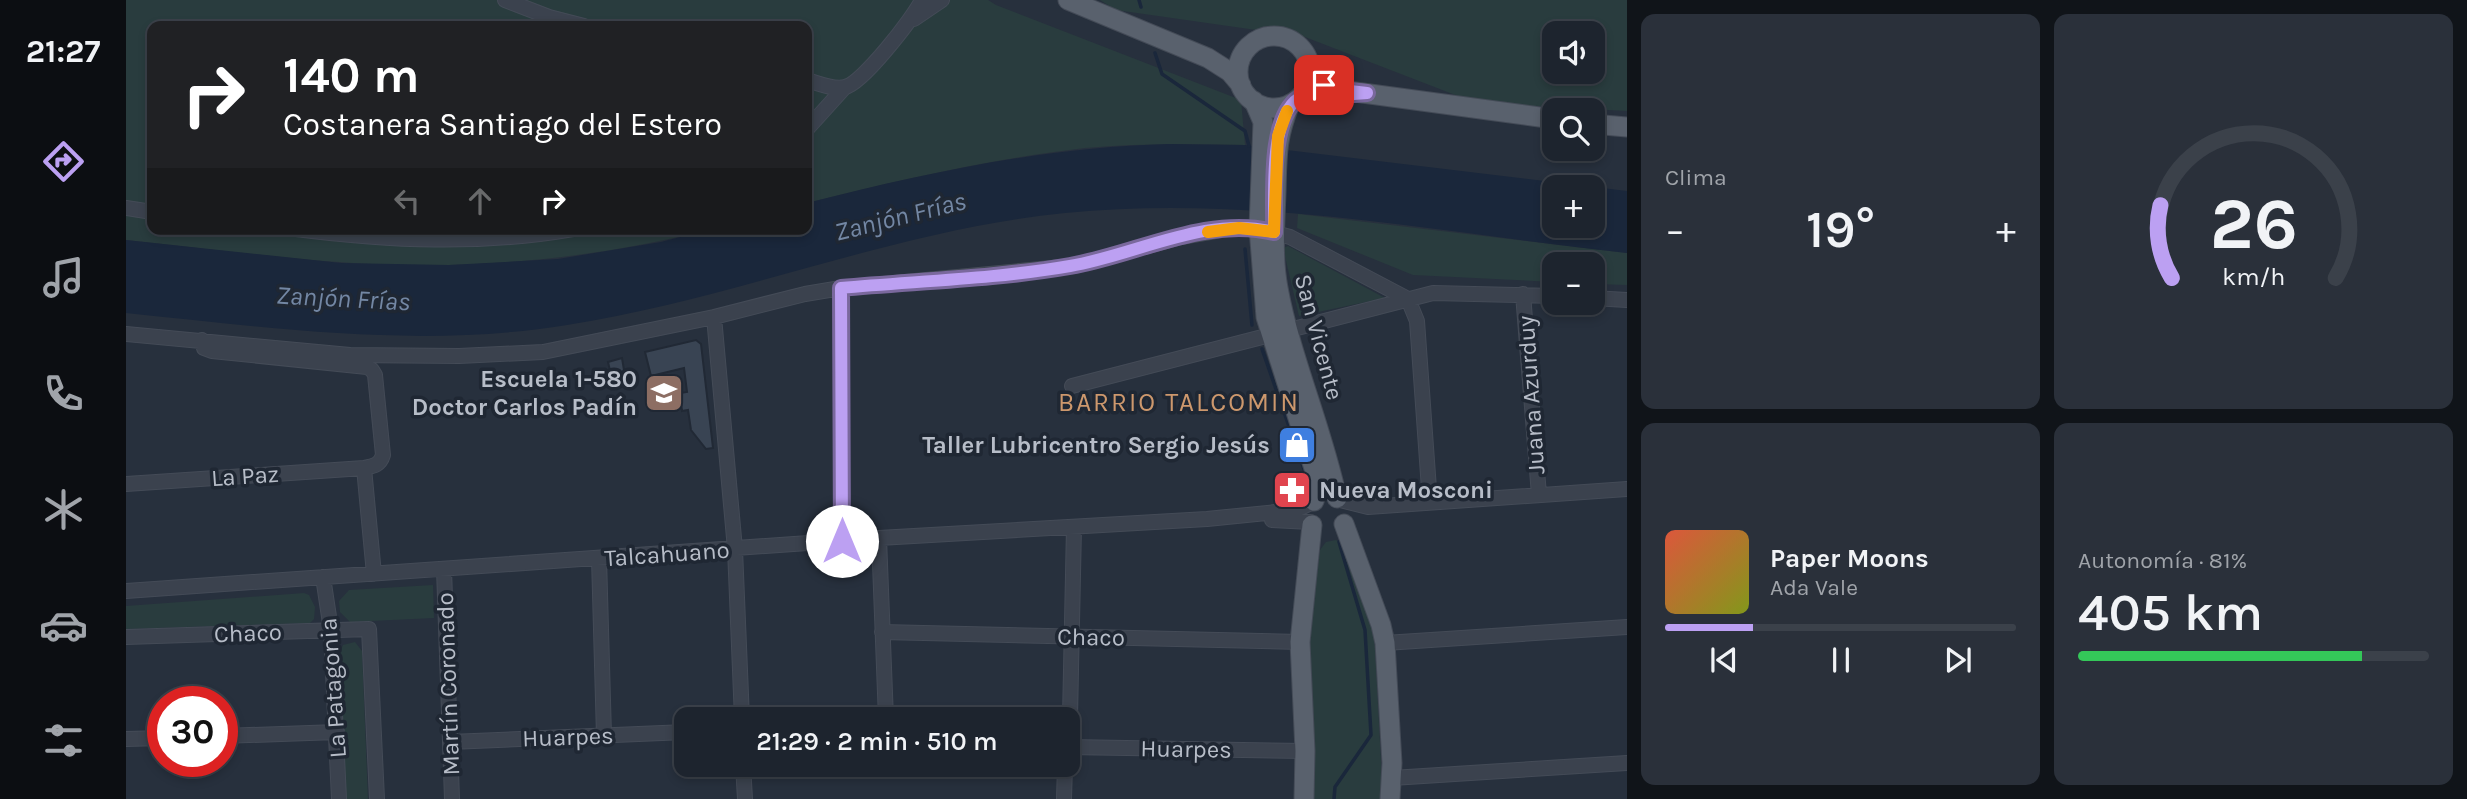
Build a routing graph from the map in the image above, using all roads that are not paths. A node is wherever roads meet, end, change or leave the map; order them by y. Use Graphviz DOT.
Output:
graph roads {
  1 [pos="505,0"];
  2 [pos="922,0"];
  3 [pos="942,0"];
  4 [pos="1068,0"];
  5 [pos="562,21"];
  6 [pos="907,24"];
  7 [pos="1170,44"];
  8 [pos="1247,48"];
  9 [pos="1310,72"];
  10 [pos="812,81"];
  11 [pos="1241,85"];
  12 [pos="845,87"];
  13 [pos="1367,93"];
  14 [pos="1254,101"];
  15 [pos="1295,101"];
  16 [pos="1542,117"];
  17 [pos="812,123"];
  18 [pos="1605,125"];
  19 [pos="1627,127"];
  20 [pos="1270,148"];
  21 [pos="126,208"];
  22 [pos="147,211"];
  23 [pos="1267,221"];
  24 [pos="368,235"];
  25 [pos="527,235"];
  26 [pos="841,288"];
  27 [pos="1523,294"];
  28 [pos="1542,295"];
  29 [pos="1408,299"];
  30 [pos="1605,299"];
  31 [pos="1627,300"];
  32 [pos="714,317"];
  33 [pos="1279,332"];
  34 [pos="126,334"];
  35 [pos="202,340"];
  36 [pos="1072,386"];
  37 [pos="364,468"];
  38 [pos="126,484"];
  39 [pos="1627,489"];
  40 [pos="1539,495"];
  41 [pos="1339,499"];
  42 [pos="1430,503"];
  43 [pos="1368,507"];
  44 [pos="1312,513"];
  45 [pos="1344,523"];
  46 [pos="1074,527"];
  47 [pos="879,538"];
  48 [pos="842,541"];
  49 [pos="735,549"];
  50 [pos="598,558"];
  51 [pos="444,569"];
  52 [pos="374,574"];
  53 [pos="323,577"];
  54 [pos="126,591"];
  55 [pos="1627,627"];
  56 [pos="369,629"];
  57 [pos="331,630"];
  58 [pos="882,632"];
  59 [pos="126,637"];
  60 [pos="1072,637"];
  61 [pos="1300,642"];
  62 [pos="1385,643"];
  63 [pos="742,707"];
  64 [pos="885,707"];
  65 [pos="1070,707"];
  66 [pos="337,732"];
  67 [pos="674,733"];
  68 [pos="238,735"];
  69 [pos="604,736"];
  70 [pos="147,738"];
  71 [pos="126,739"];
  72 [pos="450,742"];
  73 [pos="1080,747"];
  74 [pos="1305,751"];
  75 [pos="1627,764"];
  76 [pos="744,777"];
  77 [pos="1065,777"];
  78 [pos="1392,778"];
  79 [pos="339,799"];
  80 [pos="377,799"];
  81 [pos="452,799"];
  82 [pos="745,799"];
  83 [pos="1064,799"];
  84 [pos="1304,799"];
  85 [pos="1390,799"];
  1 -- 5 [label="street"];
  2 -- 6 [label="street"];
  3 -- 6 [label="street"];
  4 -- 7 [label="main road"];
  6 -- 12 [label="street"];
  7 -- 8 [label="main road"];
  7 -- 11 [label="main road"];
  8 -- 9 [label="main road"];
  8 -- 11 [label="main road"];
  9 -- 13 [label="main road"];
  9 -- 15 [label="main road"];
  10 -- 12 [label="street"];
  11 -- 14 [label="main road"];
  12 -- 17 [label="street"];
  13 -- 15 [label="main road"];
  13 -- 16 [label="main road"];
  14 -- 15 [label="main road"];
  14 -- 20 [label="main road, San Vicente"];
  15 -- 20 [label="main road, San Vicente"];
  18 -- 19 [label="main road"];
  20 -- 23 [label="main road, San Vicente"];
  21 -- 22 [label="street"];
  23 -- 26 [label="street"];
  23 -- 29 [label="street"];
  23 -- 33 [label="main road, San Vicente"];
  24 -- 25 [label="street"];
  26 -- 32 [label="street"];
  26 -- 48 [label="street"];
  27 -- 28 [label="street"];
  27 -- 29 [label="street"];
  27 -- 40 [label="street, Juana Azurduy"];
  29 -- 33 [label="street"];
  29 -- 42 [label="street"];
  30 -- 31 [label="street"];
  32 -- 35 [label="street"];
  32 -- 49 [label="street"];
  33 -- 36 [label="street"];
  33 -- 41 [label="main road, San Vicente"];
  33 -- 44 [label="main road, San Vicente"];
  34 -- 35 [label="street"];
  35 -- 37 [label="street"];
  37 -- 38 [label="street, La Paz"];
  37 -- 52 [label="street"];
  39 -- 40 [label="street"];
  40 -- 42 [label="street"];
  41 -- 43 [label="street"];
  41 -- 44 [label="main road"];
  41 -- 45 [label="main road"];
  42 -- 43 [label="street"];
  43 -- 45 [label="street"];
  44 -- 45 [label="main road"];
  44 -- 46 [label="street, Talcahuano"];
  44 -- 61 [label="main road, San Vicente"];
  45 -- 62 [label="main road"];
  46 -- 47 [label="street, Talcahuano"];
  46 -- 60 [label="street"];
  47 -- 48 [label="street, Talcahuano"];
  47 -- 58 [label="street"];
  48 -- 49 [label="street, Talcahuano"];
  49 -- 50 [label="street, Talcahuano"];
  49 -- 63 [label="street"];
  50 -- 51 [label="street, Talcahuano"];
  50 -- 69 [label="street"];
  51 -- 52 [label="street, Talcahuano"];
  51 -- 72 [label="street, Martín Coronado"];
  52 -- 53 [label="street, Talcahuano"];
  53 -- 54 [label="street, Talcahuano"];
  53 -- 57 [label="street, La Patagonia"];
  55 -- 62 [label="street"];
  56 -- 57 [label="street, Chaco"];
  56 -- 80 [label="street, La Patagonia"];
  57 -- 59 [label="street, Chaco"];
  57 -- 66 [label="street, La Patagonia"];
  58 -- 60 [label="street, Chaco"];
  58 -- 64 [label="street"];
  60 -- 61 [label="street, Chaco"];
  60 -- 65 [label="street"];
  61 -- 74 [label="main road, San Vicente"];
  62 -- 78 [label="main road"];
  66 -- 68 [label="street"];
  66 -- 79 [label="street, La Patagonia"];
  67 -- 69 [label="street, Huarpes"];
  69 -- 72 [label="street, Huarpes"];
  70 -- 71 [label="street"];
  72 -- 81 [label="street, Martín Coronado"];
  73 -- 74 [label="street, Huarpes"];
  74 -- 84 [label="main road, San Vicente"];
  75 -- 78 [label="street"];
  76 -- 82 [label="street"];
  77 -- 83 [label="street"];
  78 -- 85 [label="main road"];
}
